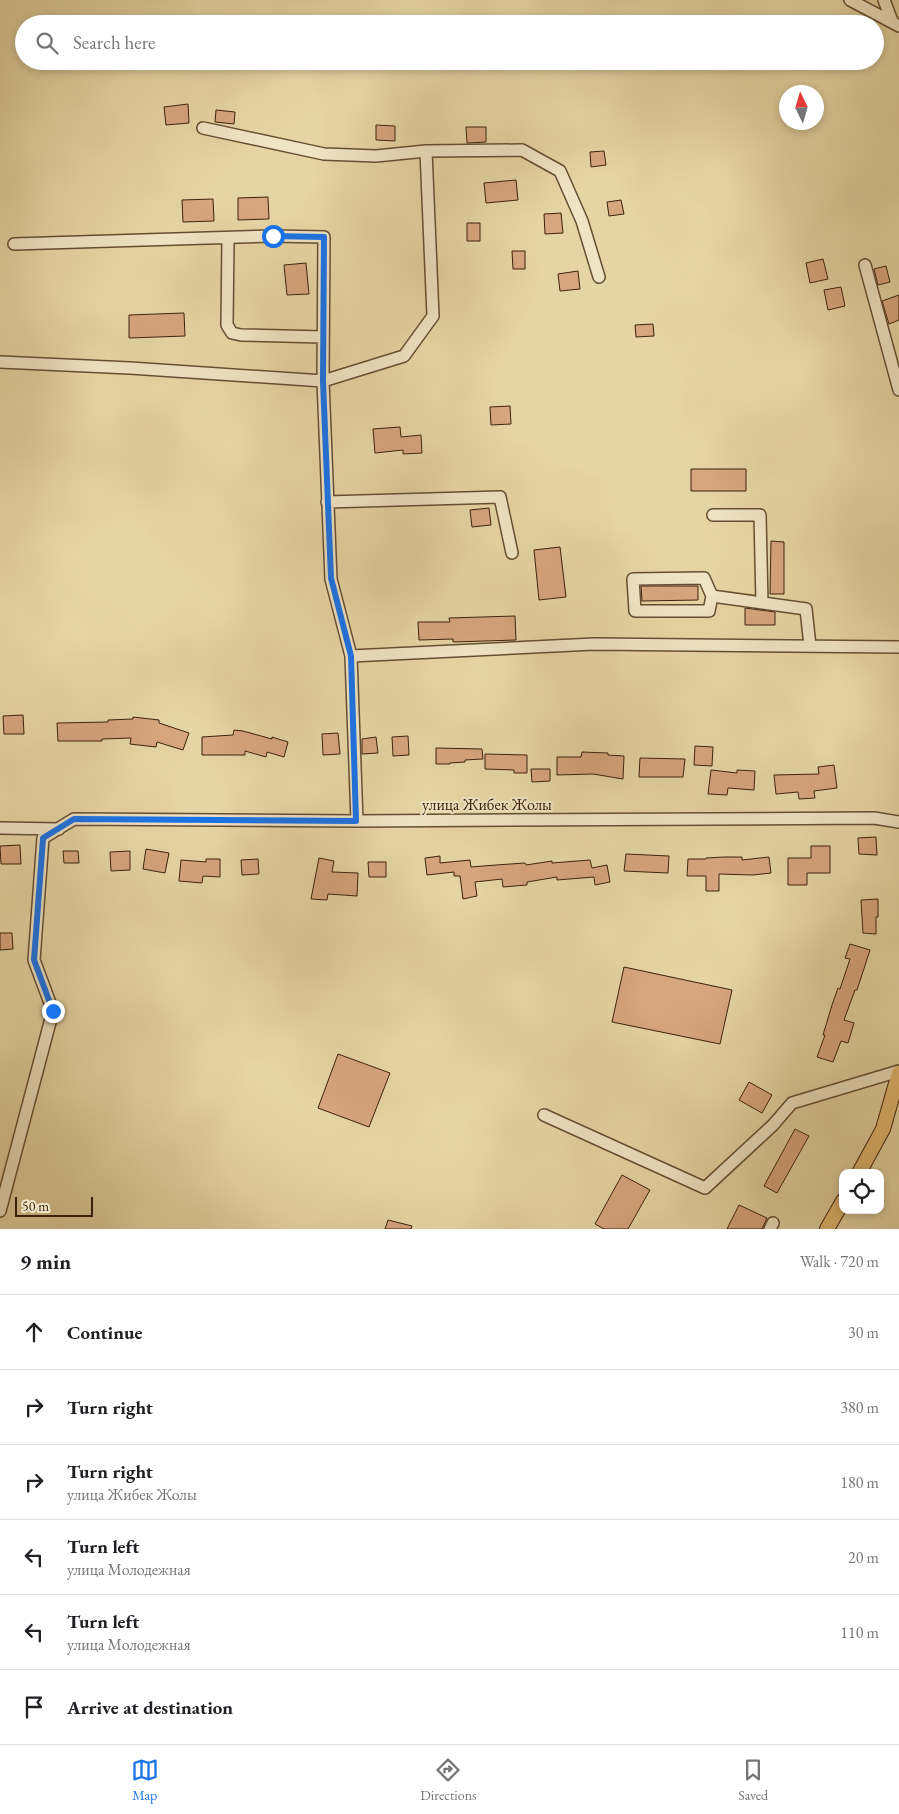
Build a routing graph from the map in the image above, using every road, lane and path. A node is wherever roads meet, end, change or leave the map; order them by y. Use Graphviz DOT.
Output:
graph roads {
  1 [pos="850,0"];
  2 [pos="884,0"];
  3 [pos="878,15"];
  4 [pos="895,24"];
  5 [pos="203,128"];
  6 [pos="426,151"];
  7 [pos="228,238"];
  8 [pos="14,244"];
  9 [pos="865,265"];
  10 [pos="599,277"];
  11 [pos="323,337"];
  12 [pos="0,362"];
  13 [pos="323,381"];
  14 [pos="899,390"];
  15 [pos="327,502"];
  16 [pos="713,515"];
  17 [pos="512,553"];
  18 [pos="712,596"];
  19 [pos="762,603"];
  20 [pos="810,646"];
  21 [pos="899,647"];
  22 [pos="351,656"];
  23 [pos="356,821"];
  24 [pos="899,822"];
  25 [pos="0,828"];
  26 [pos="59,829"];
  27 [pos="899,1072"];
  28 [pos="544,1114"];
  29 [pos="861,1169"];
  30 [pos="839,1208"];
  31 [pos="0,1211"];
  32 [pos="827,1229"];
  1 -- 3 [label="street"];
  2 -- 4 [label="street"];
  5 -- 6 [label="street"];
  6 -- 10 [label="street"];
  6 -- 13 [label="street"];
  7 -- 8 [label="street"];
  7 -- 11 [label="street"];
  7 -- 11 [label="street"];
  9 -- 14 [label="street"];
  11 -- 13 [label="street"];
  12 -- 13 [label="street"];
  13 -- 15 [label="street"];
  15 -- 17 [label="street"];
  15 -- 22 [label="street"];
  16 -- 19 [label="street"];
  18 -- 18 [label="street"];
  18 -- 19 [label="street"];
  19 -- 20 [label="street"];
  20 -- 21 [label="street"];
  20 -- 22 [label="street"];
  22 -- 23 [label="street"];
  23 -- 24 [label="street, улица Жибек Жолы"];
  23 -- 26 [label="street, улица Жибек Жолы"];
  25 -- 26 [label="street"];
  26 -- 31 [label="street"];
  27 -- 28 [label="street"];
  27 -- 29 [label="main road"];
  30 -- 32 [label="main road"];
}
